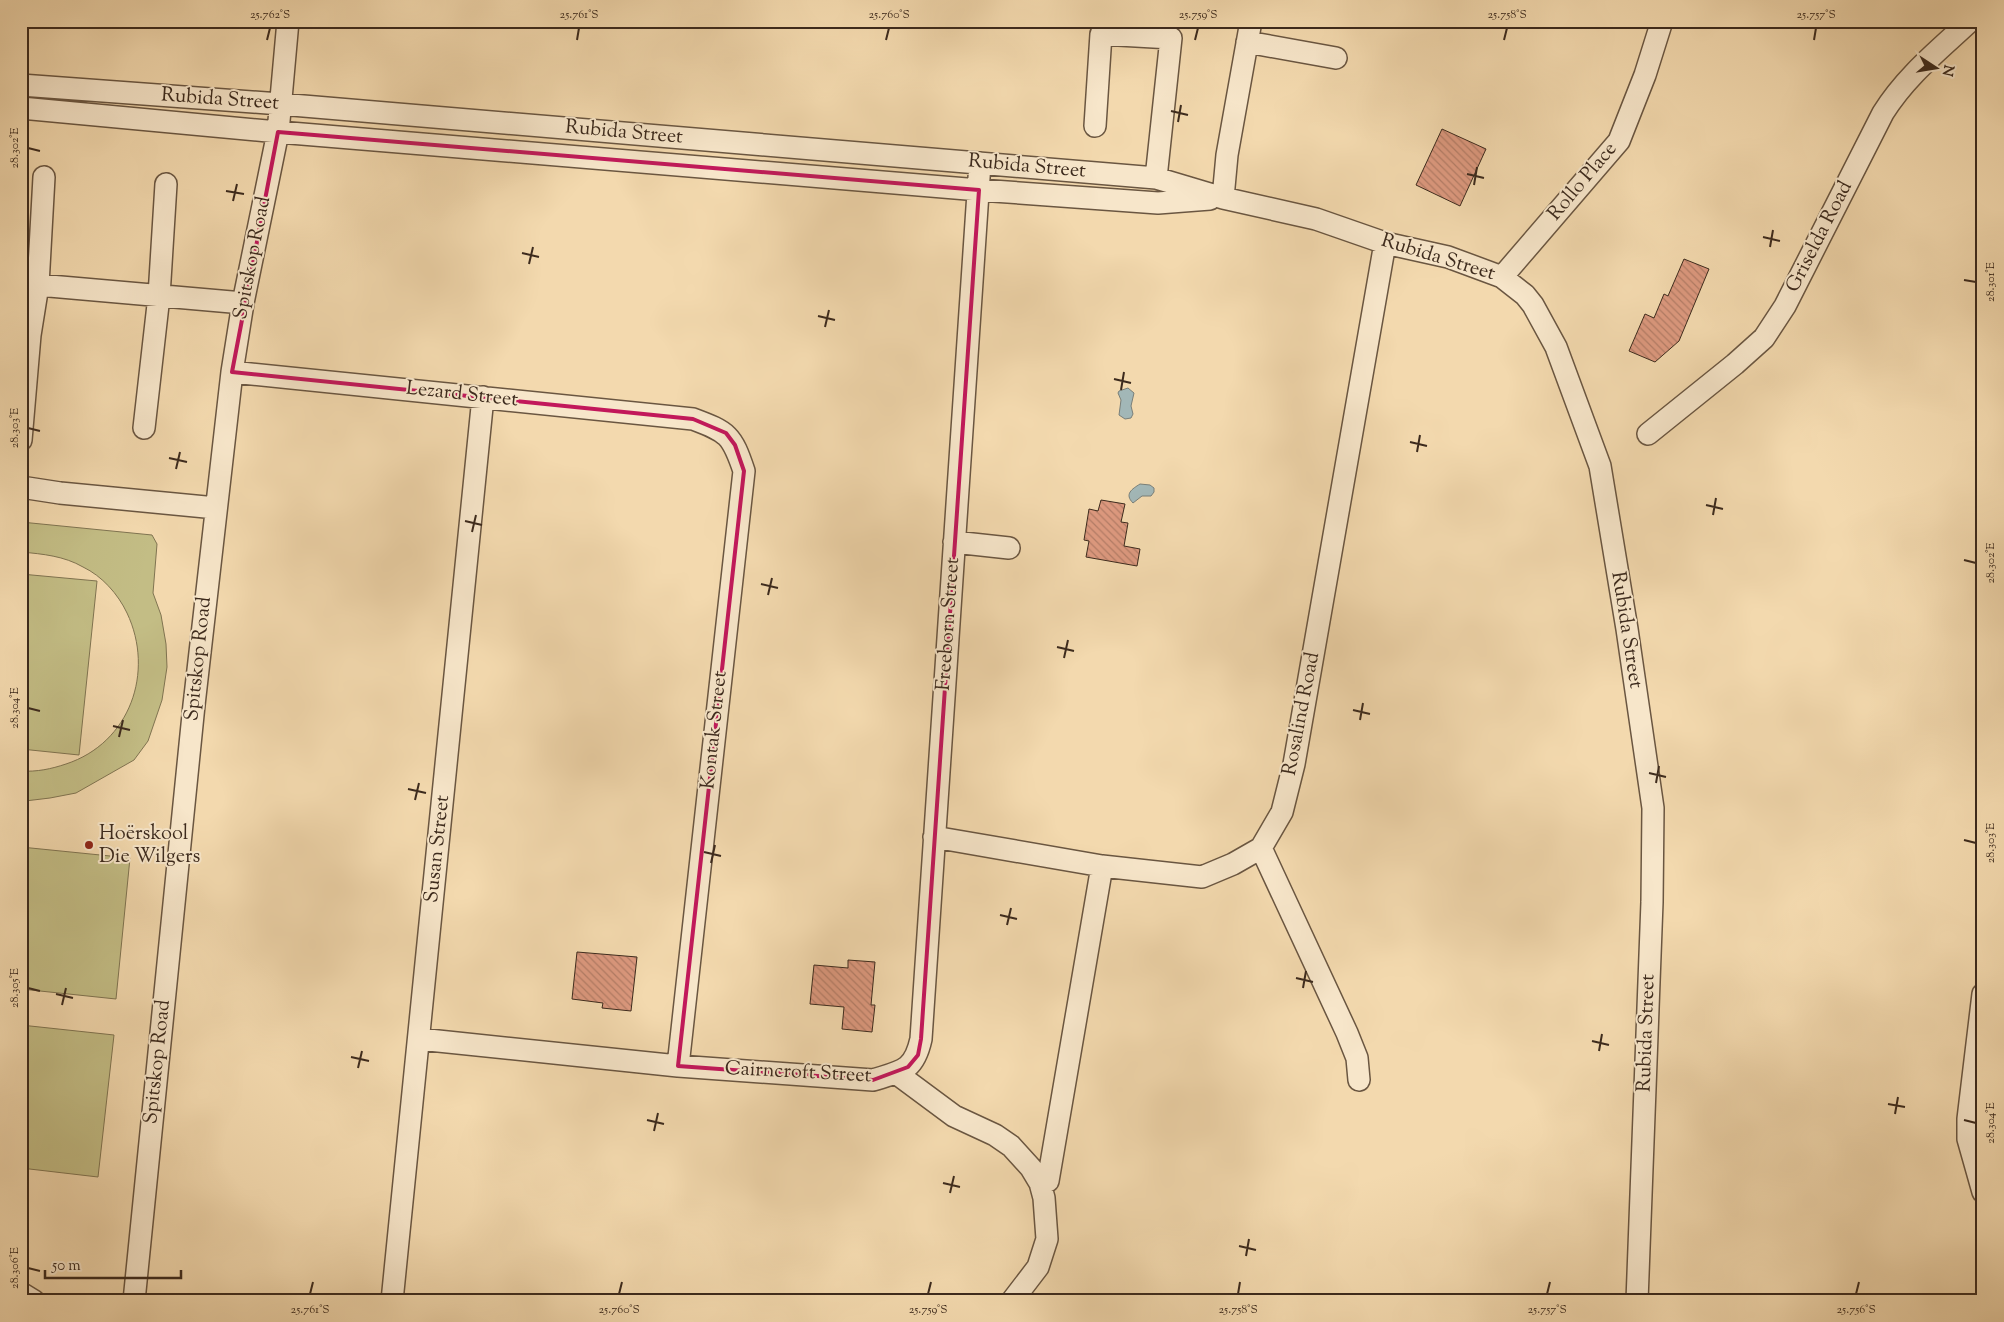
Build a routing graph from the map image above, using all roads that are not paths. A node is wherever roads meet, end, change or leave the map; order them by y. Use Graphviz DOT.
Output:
graph roads {
  1 [pos="288,21"];
  2 [pos="1251,21"];
  3 [pos="1662,21"];
  4 [pos="1970,21"];
  5 [pos="1247,42"];
  6 [pos="1336,58"];
  7 [pos="21,85"];
  8 [pos="280,104"];
  9 [pos="21,108"];
  10 [pos="1095,126"];
  11 [pos="278,132"];
  12 [pos="980,163"];
  13 [pos="44,177"];
  14 [pos="1156,178"];
  15 [pos="166,184"];
  16 [pos="979,190"];
  17 [pos="1223,198"];
  18 [pos="1386,243"];
  19 [pos="1502,277"];
  20 [pos="38,285"];
  21 [pos="158,296"];
  22 [pos="243,302"];
  23 [pos="25,335"];
  24 [pos="232,372"];
  25 [pos="483,397"];
  26 [pos="693,419"];
  27 [pos="144,428"];
  28 [pos="1648,434"];
  29 [pos="21,440"];
  30 [pos="21,487"];
  31 [pos="216,508"];
  32 [pos="954,542"];
  33 [pos="1010,548"];
  34 [pos="934,837"];
  35 [pos="1261,848"];
  36 [pos="1102,866"];
  37 [pos="1983,994"];
  38 [pos="419,1039"];
  39 [pos="678,1066"];
  40 [pos="896,1073"];
  41 [pos="1359,1080"];
  42 [pos="1048,1181"];
  43 [pos="1983,1192"];
  44 [pos="21,1293"];
  45 [pos="34,1301"];
  46 [pos="134,1301"];
  47 [pos="392,1301"];
  48 [pos="1012,1301"];
  49 [pos="1637,1301"];
  1 -- 8 [label="street, Spitskop Road"];
  2 -- 5 [label="street"];
  3 -- 19 [label="street, Rollo Place"];
  4 -- 28 [label="street, Griselda Road"];
  5 -- 6 [label="street"];
  5 -- 17 [label="street"];
  7 -- 8 [label="street, Rubida Street"];
  8 -- 11 [label="street, Spitskop Road"];
  8 -- 12 [label="street, Rubida Street"];
  9 -- 11 [label="street, Rubida Street"];
  10 -- 14 [label="street"];
  11 -- 16 [label="street, Rubida Street"];
  11 -- 22 [label="street, Spitskop Road"];
  12 -- 14 [label="street, Rubida Street"];
  12 -- 16 [label="street, Freeborn Street"];
  13 -- 20 [label="street"];
  14 -- 17 [label="street, Rubida Street"];
  15 -- 21 [label="street"];
  16 -- 17 [label="street, Rubida Street"];
  16 -- 32 [label="street, Freeborn Street"];
  17 -- 18 [label="street, Rubida Street"];
  18 -- 19 [label="street, Rubida Street"];
  18 -- 35 [label="street, Rosalind Road"];
  19 -- 49 [label="street, Rubida Street"];
  20 -- 21 [label="street"];
  20 -- 23 [label="street"];
  21 -- 22 [label="street"];
  21 -- 27 [label="street"];
  22 -- 24 [label="street, Spitskop Road"];
  23 -- 29 [label="street"];
  24 -- 25 [label="street, Lezard Street"];
  24 -- 31 [label="street, Spitskop Road"];
  25 -- 26 [label="street, Lezard Street"];
  25 -- 38 [label="street, Susan Street"];
  26 -- 39 [label="street, Kontak Street"];
  30 -- 31 [label="street"];
  31 -- 46 [label="street, Spitskop Road"];
  32 -- 33 [label="street"];
  32 -- 34 [label="street, Freeborn Street"];
  34 -- 36 [label="street, Rosalind Road"];
  34 -- 40 [label="street, Freeborn Street"];
  35 -- 36 [label="street, Rosalind Road"];
  35 -- 41 [label="street"];
  36 -- 42 [label="street"];
  37 -- 43 [label="street"];
  38 -- 39 [label="street, Cairncroft Street"];
  38 -- 47 [label="street, Susan Street"];
  39 -- 40 [label="street, Cairncroft Street"];
  40 -- 48 [label="street, Cairncroft Street"];
  44 -- 45 [label="street"];
}
